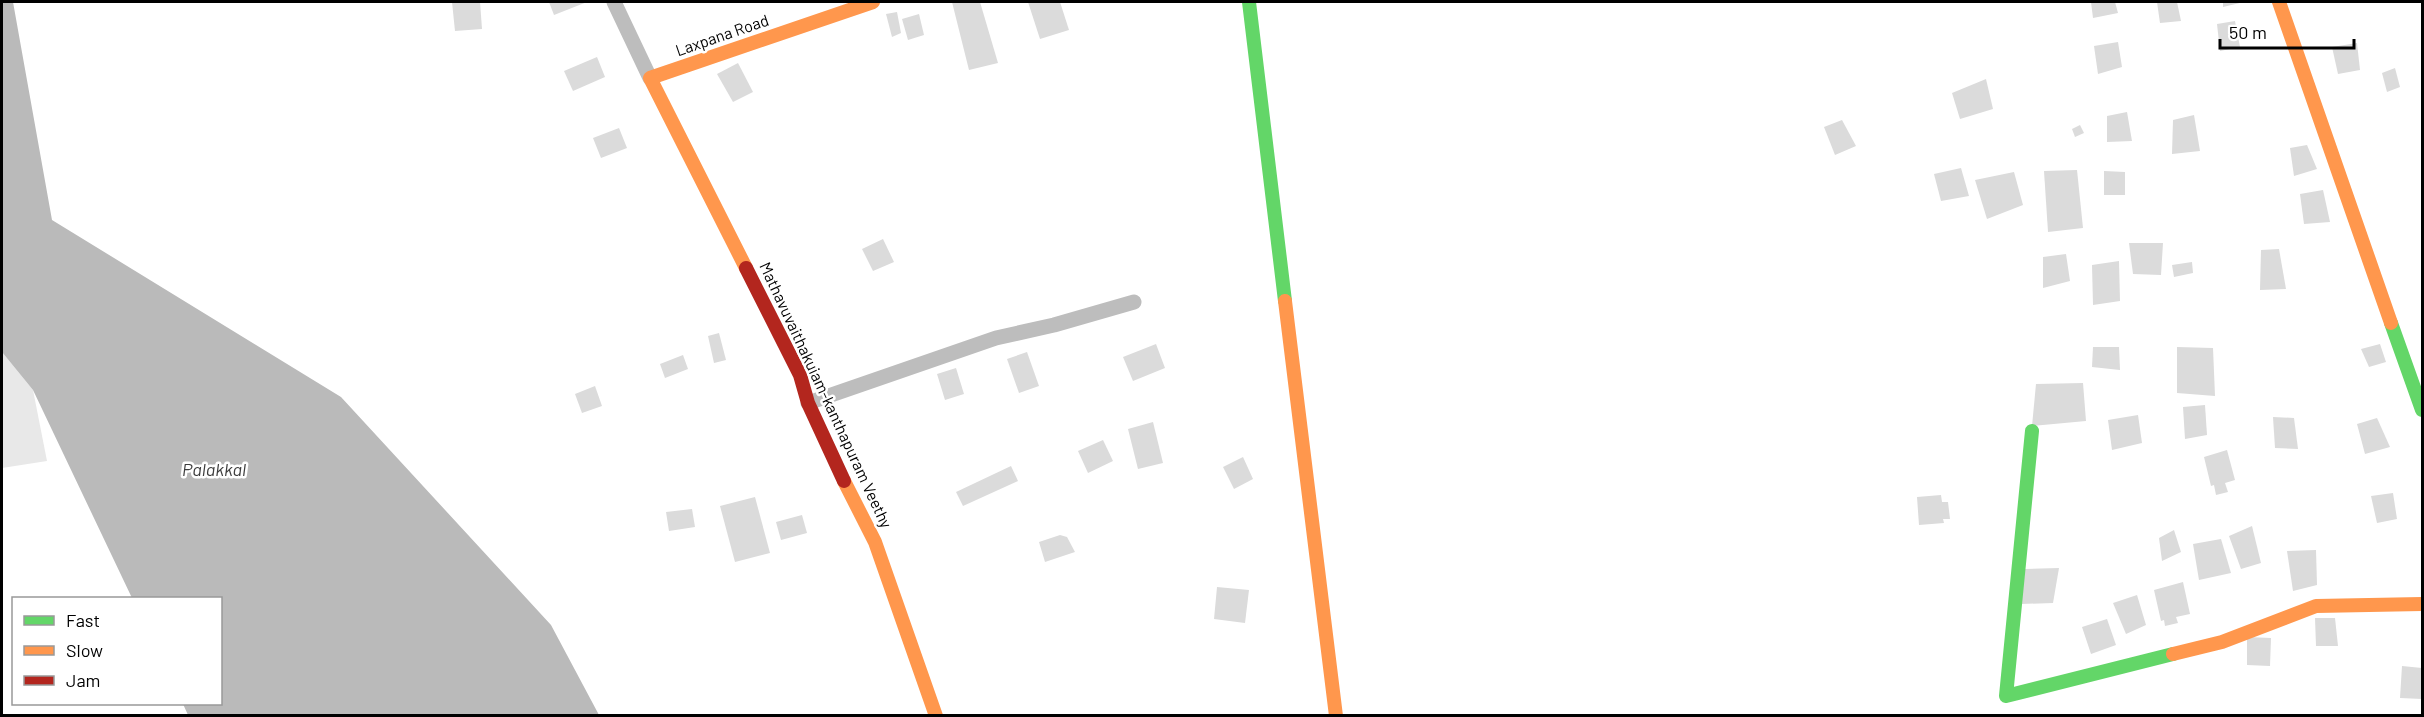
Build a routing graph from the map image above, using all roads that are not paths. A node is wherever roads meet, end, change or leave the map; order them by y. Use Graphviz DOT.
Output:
graph roads {
  1 [pos="614,2"];
  2 [pos="873,2"];
  3 [pos="1249,2"];
  4 [pos="2279,2"];
  5 [pos="650,78"];
  6 [pos="1134,302"];
  7 [pos="808,403"];
  8 [pos="2422,410"];
  9 [pos="2032,431"];
  10 [pos="2422,604"];
  11 [pos="936,716"];
  12 [pos="1336,716"];
  1 -- 5 [label="street, Mathavuvaithakuiam-kanthapuram Veethy"];
  2 -- 5 [label="street, Laxpana Road"];
  3 -- 12 [label="street"];
  4 -- 8 [label="street"];
  5 -- 7 [label="street, Mathavuvaithakuiam-kanthapuram Veethy"];
  6 -- 7 [label="street"];
  7 -- 11 [label="street, Mathavuvaithakuiam-kanthapuram Veethy"];
  9 -- 10 [label="street"];
}
